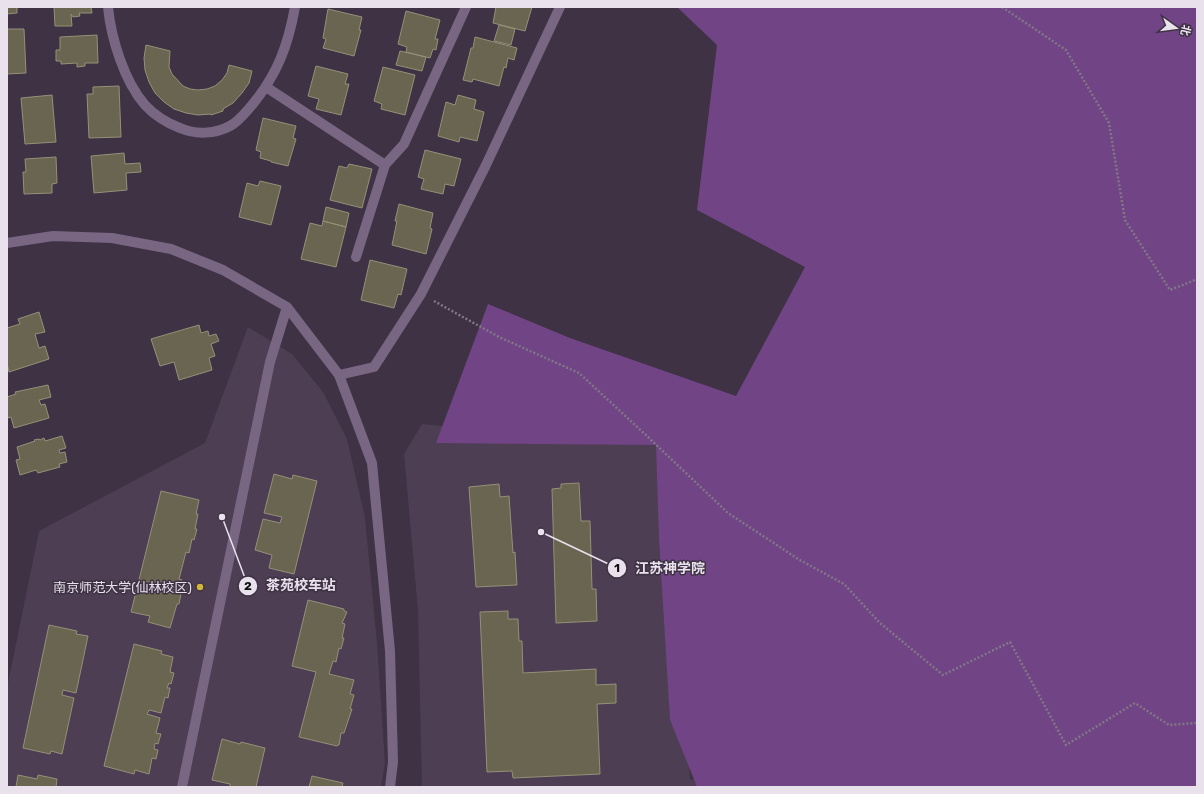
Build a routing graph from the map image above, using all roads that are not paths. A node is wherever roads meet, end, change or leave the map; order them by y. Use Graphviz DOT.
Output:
graph roads {
  1 [pos="108,7"];
  2 [pos="295,7"];
  3 [pos="466,7"];
  4 [pos="560,7"];
  5 [pos="266,87"];
  6 [pos="386,165"];
  7 [pos="7,243"];
  8 [pos="356,257"];
  9 [pos="286,307"];
  10 [pos="339,375"];
  11 [pos="182,787"];
  12 [pos="390,787"];
  1 -- 5 [label="street"];
  2 -- 5 [label="street"];
  3 -- 6 [label="street"];
  4 -- 10 [label="street"];
  5 -- 6 [label="street"];
  6 -- 8 [label="street"];
  7 -- 9 [label="street"];
  9 -- 10 [label="street"];
  9 -- 11 [label="street"];
  10 -- 12 [label="street"];
}
